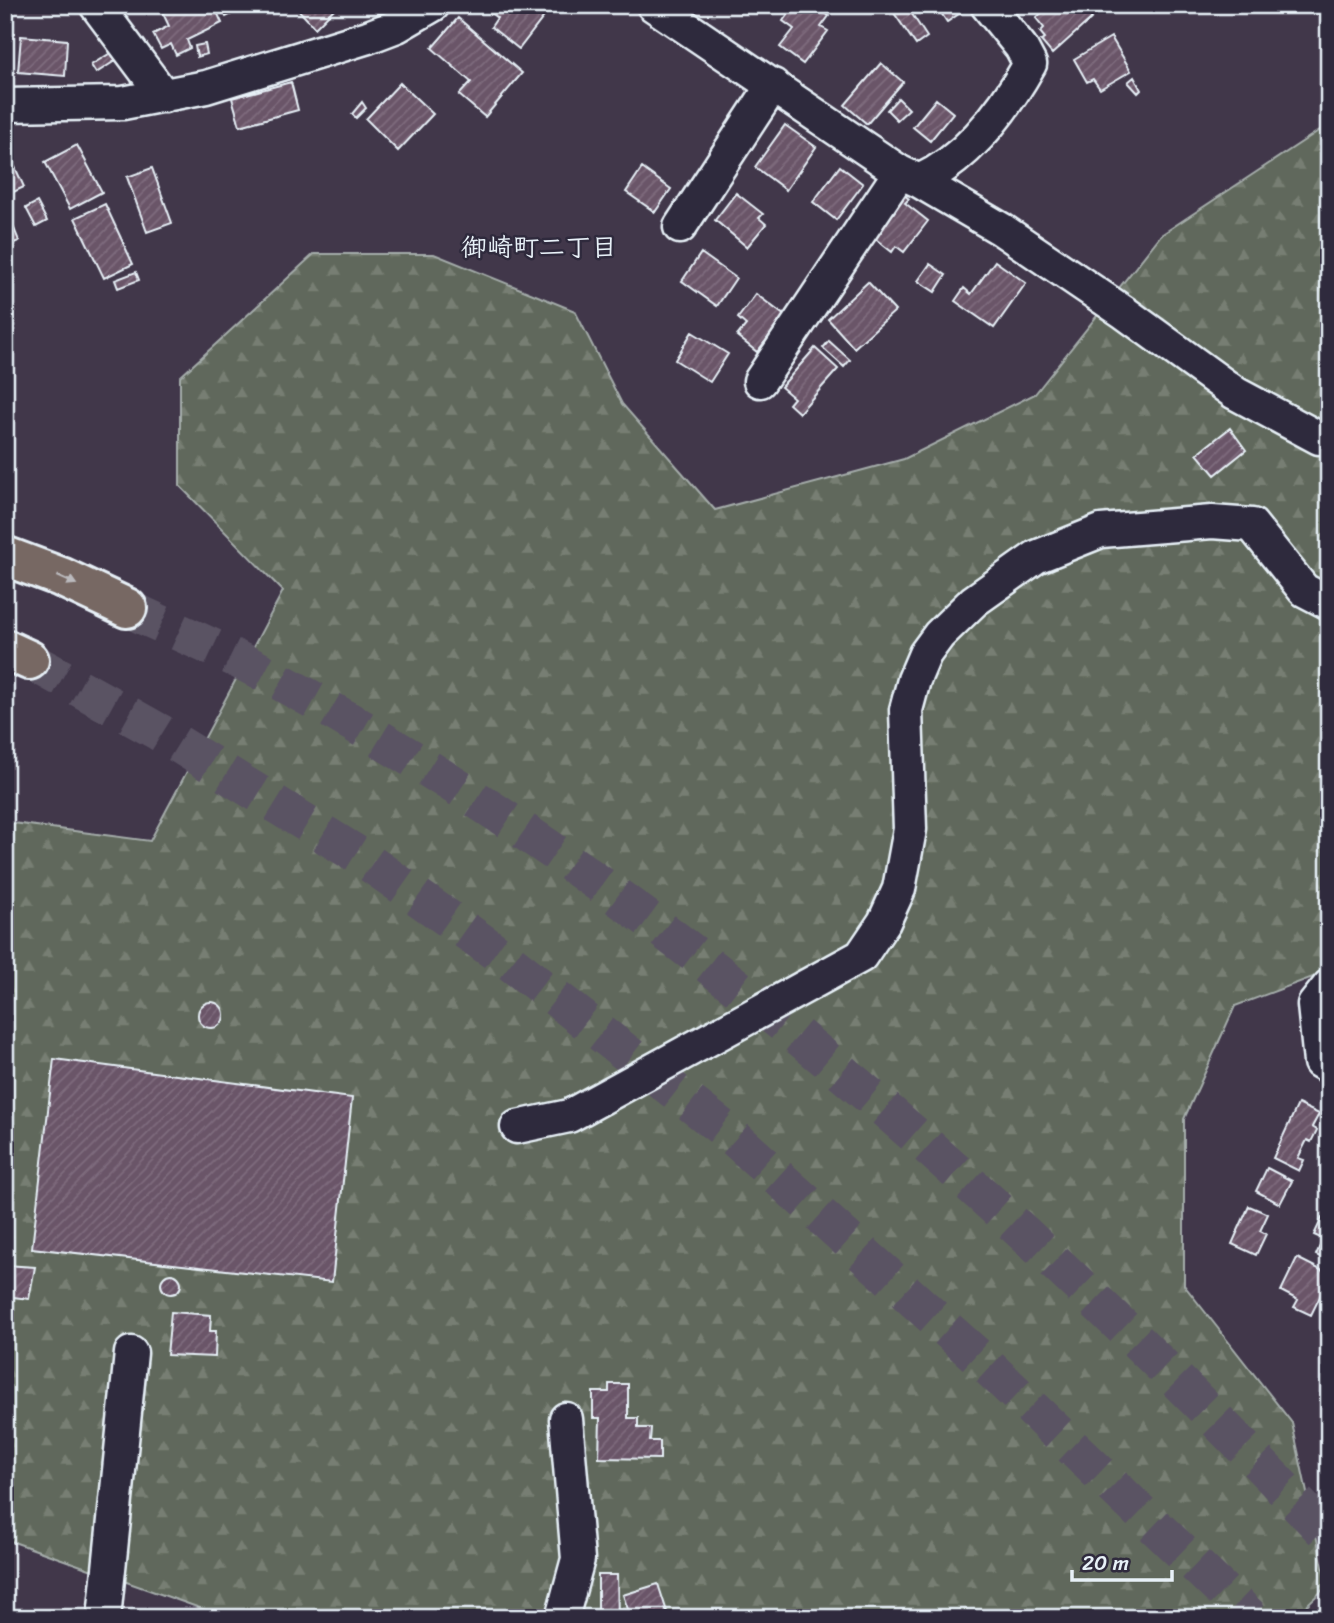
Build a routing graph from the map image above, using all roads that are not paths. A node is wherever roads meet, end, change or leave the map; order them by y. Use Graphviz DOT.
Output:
graph roads {
  1 [pos="96,5"];
  2 [pos="433,5"];
  3 [pos="653,5"];
  4 [pos="987,5"];
  5 [pos="773,85"];
  6 [pos="164,96"];
  7 [pos="5,105"];
  8 [pos="909,176"];
  9 [pos="680,227"];
  10 [pos="760,381"];
  11 [pos="1320,438"];
  12 [pos="5,556"];
  13 [pos="1329,603"];
  14 [pos="127,608"];
  15 [pos="1329,986"];
  16 [pos="1329,1067"];
  17 [pos="517,1127"];
  18 [pos="131,1353"];
  19 [pos="566,1419"];
  20 [pos="104,1618"];
  21 [pos="562,1618"];
  1 -- 6 [label="street"];
  2 -- 6 [label="street"];
  3 -- 5 [label="street"];
  4 -- 8 [label="street"];
  5 -- 8 [label="street"];
  5 -- 9 [label="street"];
  6 -- 7 [label="street"];
  8 -- 10 [label="street"];
  8 -- 11 [label="street"];
  12 -- 14 [label="highway, one-way"];
  13 -- 17 [label="street"];
  15 -- 16 [label="street"];
  18 -- 20 [label="street"];
  19 -- 21 [label="street"];
}
